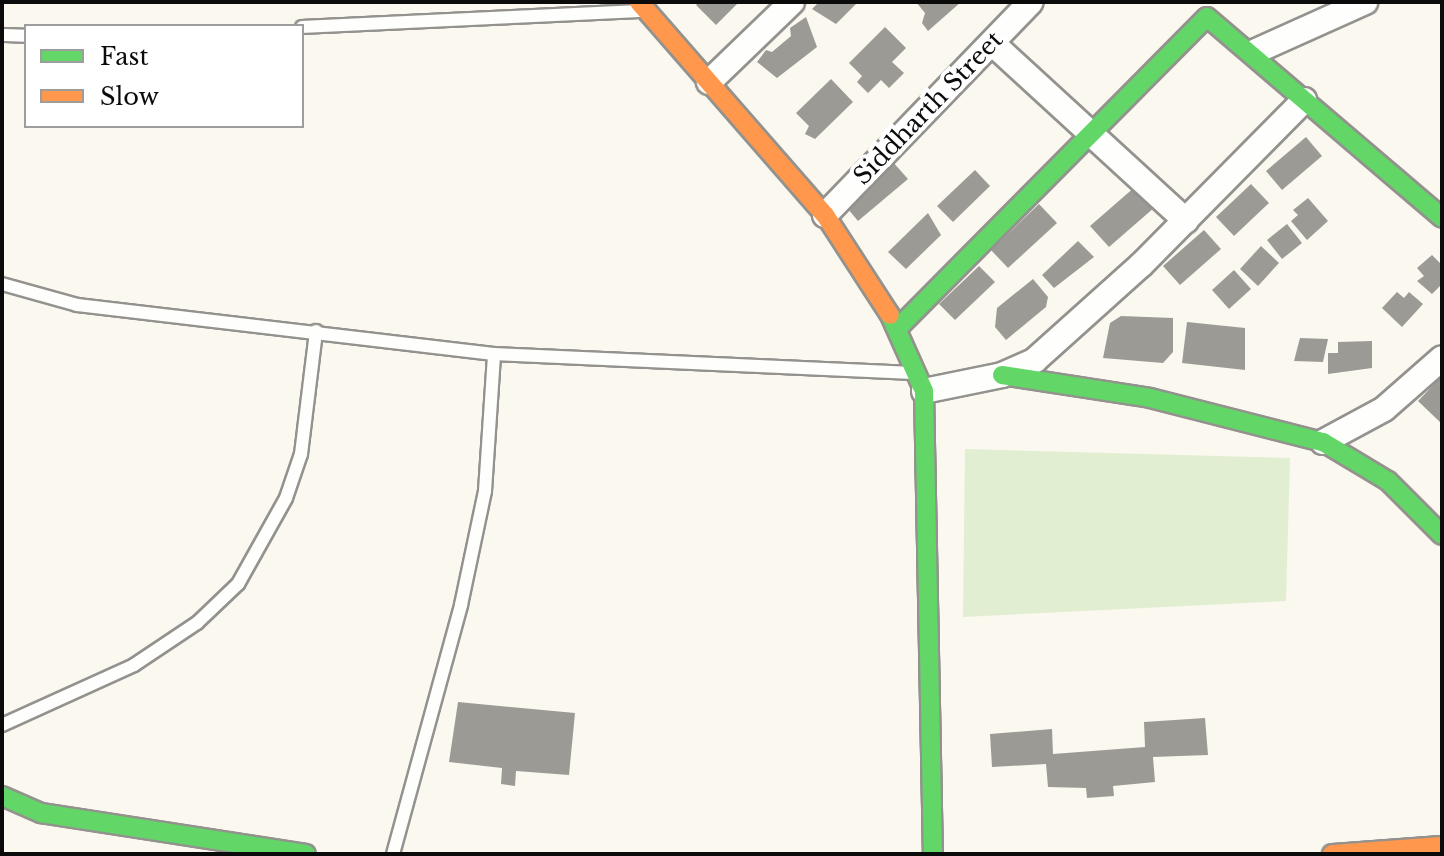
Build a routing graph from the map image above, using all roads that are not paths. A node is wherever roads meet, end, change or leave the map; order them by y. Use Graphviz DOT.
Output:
graph roads {
  1 [pos="792,2"];
  2 [pos="1031,2"];
  3 [pos="1365,2"];
  4 [pos="643,6"];
  5 [pos="304,27"];
  6 [pos="2,35"];
  7 [pos="24,36"];
  8 [pos="992,43"];
  9 [pos="1254,52"];
  10 [pos="709,82"];
  11 [pos="1304,100"];
  12 [pos="1093,133"];
  13 [pos="825,215"];
  14 [pos="1442,218"];
  15 [pos="1186,221"];
  16 [pos="2,284"];
  17 [pos="898,328"];
  18 [pos="316,331"];
  19 [pos="494,354"];
  20 [pos="1442,358"];
  21 [pos="1002,375"];
  22 [pos="920,382"];
  23 [pos="1323,442"];
  24 [pos="1442,535"];
  25 [pos="2,725"];
  26 [pos="2,796"];
  27 [pos="1442,846"];
  28 [pos="306,854"];
  29 [pos="393,854"];
  30 [pos="933,854"];
  31 [pos="1332,854"];
  1 -- 10 [label="street"];
  2 -- 8 [label="street, Siddharth Street"];
  3 -- 9 [label="street"];
  4 -- 5 [label="lane"];
  4 -- 10 [label="street"];
  6 -- 7 [label="lane"];
  8 -- 12 [label="street"];
  8 -- 13 [label="street, Siddharth Street"];
  9 -- 11 [label="street"];
  9 -- 12 [label="street"];
  10 -- 13 [label="street"];
  11 -- 14 [label="street"];
  11 -- 15 [label="street"];
  12 -- 15 [label="street"];
  12 -- 17 [label="street"];
  13 -- 17 [label="street"];
  15 -- 21 [label="street"];
  16 -- 18 [label="lane"];
  17 -- 22 [label="street"];
  18 -- 19 [label="lane"];
  18 -- 25 [label="lane"];
  19 -- 22 [label="lane"];
  19 -- 29 [label="lane"];
  20 -- 23 [label="street"];
  21 -- 22 [label="street"];
  21 -- 23 [label="street"];
  22 -- 30 [label="street"];
  23 -- 24 [label="street"];
  26 -- 28 [label="street"];
  27 -- 31 [label="street"];
}
